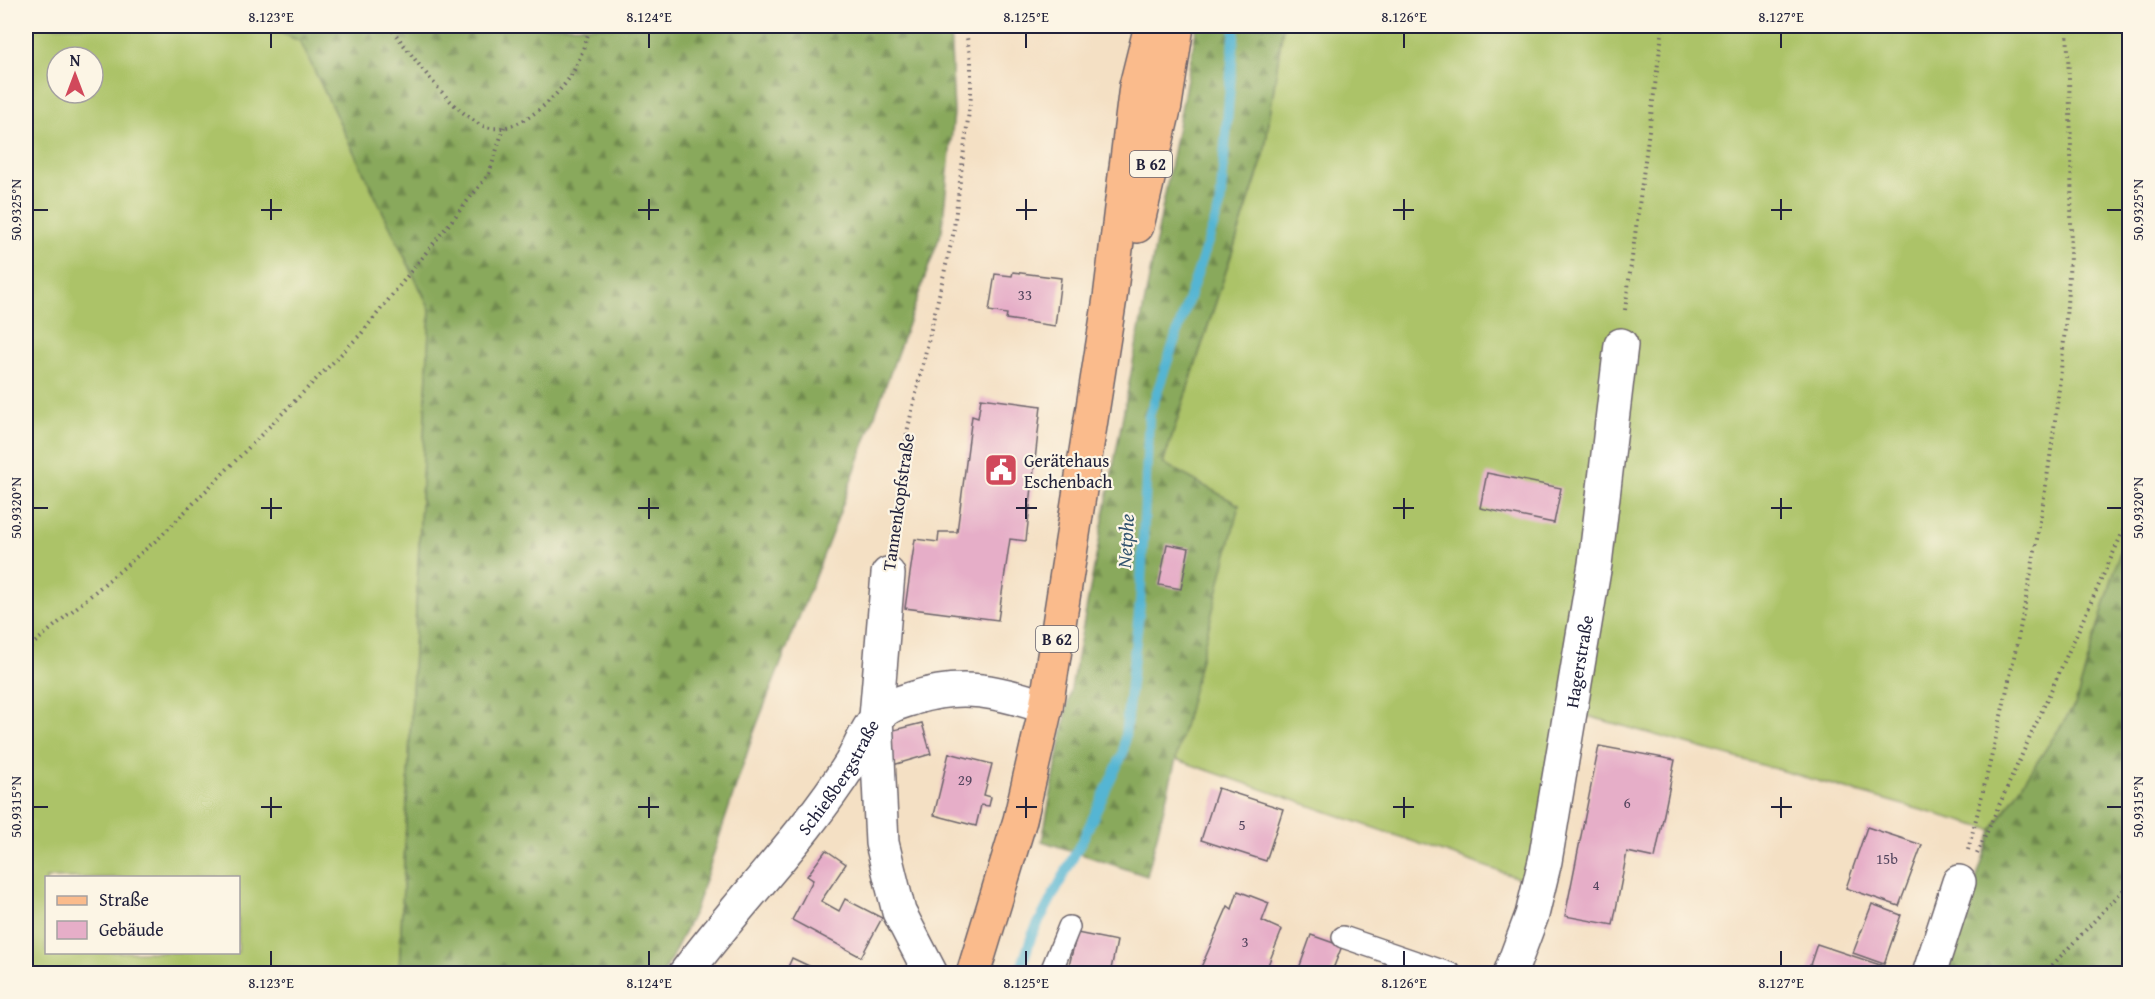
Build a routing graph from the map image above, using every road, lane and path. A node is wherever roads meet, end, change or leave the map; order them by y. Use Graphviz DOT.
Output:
graph roads {
  1 [pos="389,26"];
  2 [pos="591,26"];
  3 [pos="965,26"];
  4 [pos="1151,26"];
  5 [pos="1177,26"];
  6 [pos="1663,26"];
  7 [pos="2067,26"];
  8 [pos="504,127"];
  9 [pos="1110,298"];
  10 [pos="1621,345"];
  11 [pos="2130,516"];
  12 [pos="888,574"];
  13 [pos="26,650"];
  14 [pos="1046,707"];
  15 [pos="876,717"];
  16 [pos="1959,882"];
  17 [pos="2130,883"];
  18 [pos="1069,927"];
  19 [pos="1343,937"];
  20 [pos="685,974"];
  21 [pos="931,974"];
  22 [pos="973,974"];
  23 [pos="1050,974"];
  24 [pos="1451,974"];
  25 [pos="1510,974"];
  26 [pos="1929,974"];
  27 [pos="2044,974"];
  1 -- 8 [label="path"];
  2 -- 8 [label="path"];
  3 -- 12 [label="path, Tannenkopfstraße"];
  4 -- 9 [label="main road, B 62"];
  5 -- 9 [label="main road, B 62"];
  6 -- 10 [label="path"];
  7 -- 16 [label="path"];
  8 -- 13 [label="path"];
  9 -- 14 [label="main road, B 62"];
  10 -- 25 [label="street, Hagerstraße"];
  11 -- 16 [label="path"];
  12 -- 15 [label="street, Tannenkopfstraße"];
  14 -- 15 [label="street, Schießbergstraße"];
  14 -- 22 [label="main road, B 62"];
  15 -- 20 [label="street, Schießbergstraße"];
  15 -- 21 [label="street, Tannenkopfstraße"];
  16 -- 26 [label="street"];
  17 -- 27 [label="path"];
  18 -- 23 [label="lane"];
  19 -- 24 [label="lane"];
}
